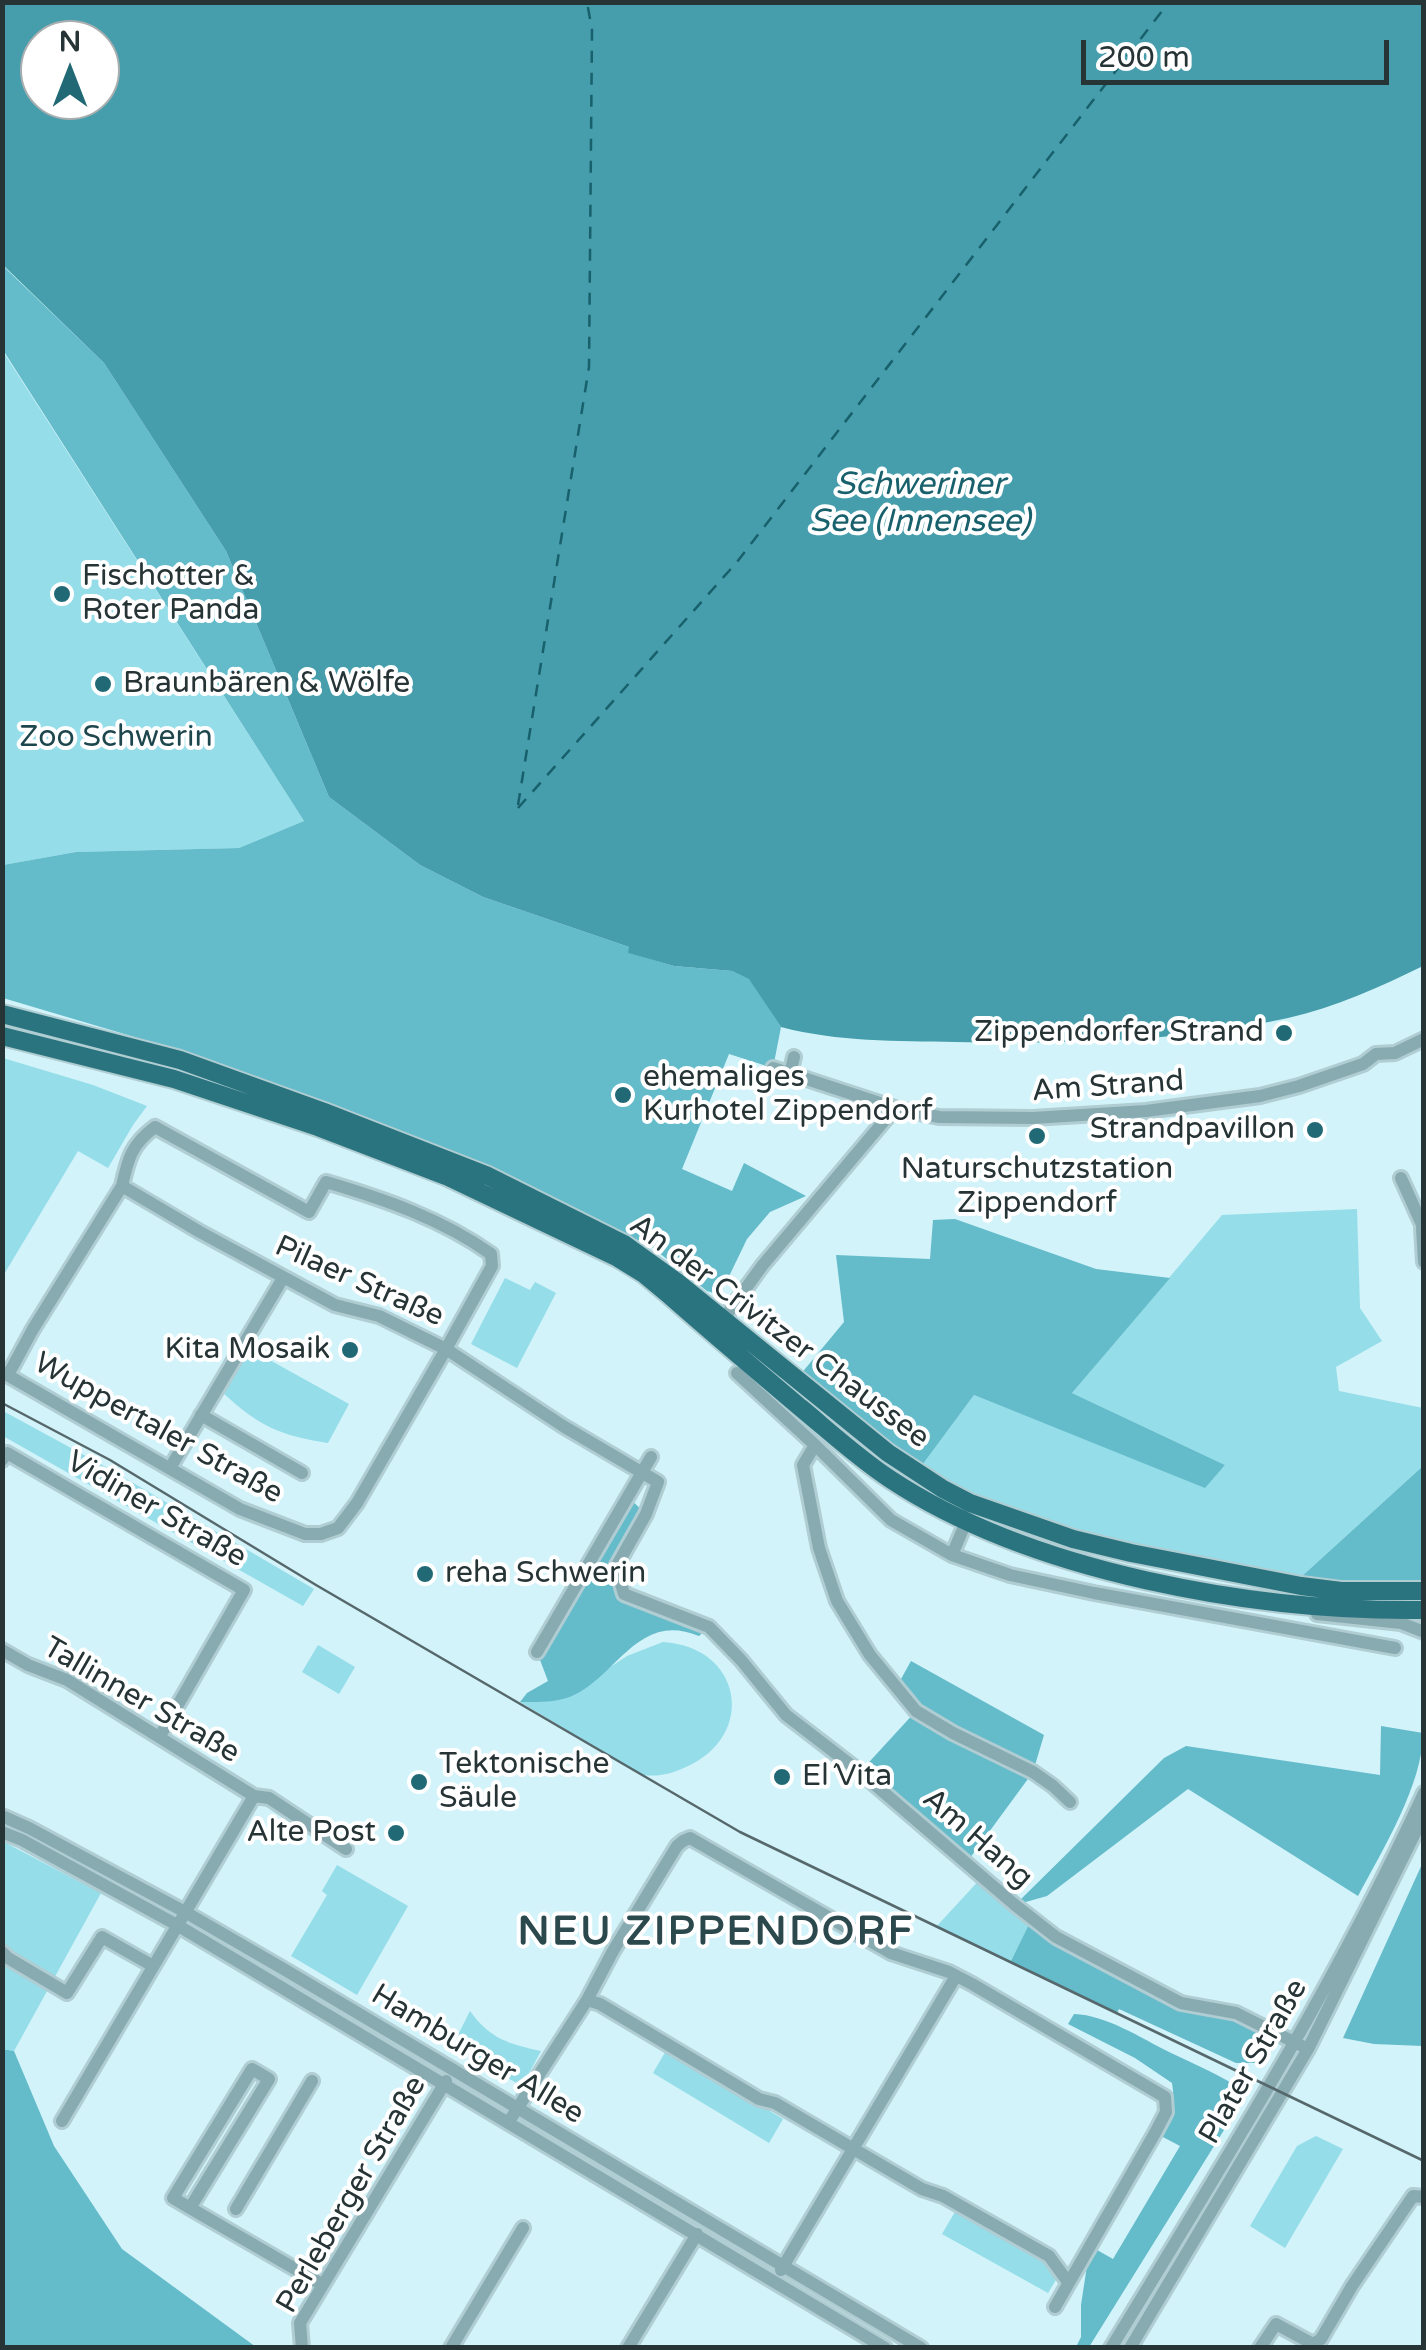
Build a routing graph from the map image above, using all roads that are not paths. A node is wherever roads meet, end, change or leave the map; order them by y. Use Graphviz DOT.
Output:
graph roads {
  1 [pos="2,1014"];
  2 [pos="2,1036"];
  3 [pos="1424,1039"];
  4 [pos="794,1057"];
  5 [pos="774,1068"];
  6 [pos="790,1074"];
  7 [pos="895,1108"];
  8 [pos="1401,1178"];
  9 [pos="122,1186"];
  10 [pos="1423,1228"];
  11 [pos="1424,1262"];
  12 [pos="283,1278"];
  13 [pos="721,1329"];
  14 [pos="446,1349"];
  15 [pos="5,1373"];
  16 [pos="737,1373"];
  17 [pos="201,1415"];
  18 [pos="815,1444"];
  19 [pos="651,1457"];
  20 [pos="2,1460"];
  21 [pos="170,1468"];
  22 [pos="637,1470"];
  23 [pos="302,1473"];
  24 [pos="966,1522"];
  25 [pos="952,1555"];
  26 [pos="1192,1589"];
  27 [pos="1424,1591"];
  28 [pos="1424,1610"];
  29 [pos="1424,1632"];
  30 [pos="1395,1648"];
  31 [pos="2,1650"];
  32 [pos="538,1652"];
  33 [pos="160,1736"];
  34 [pos="1424,1793"];
  35 [pos="254,1796"];
  36 [pos="1070,1802"];
  37 [pos="1424,1815"];
  38 [pos="2,1816"];
  39 [pos="2,1832"];
  40 [pos="346,1849"];
  41 [pos="181,1918"];
  42 [pos="2,1952"];
  43 [pos="153,1966"];
  44 [pos="956,1976"];
  45 [pos="587,2000"];
  46 [pos="1302,2046"];
  47 [pos="454,2070"];
  48 [pos="312,2081"];
  49 [pos="444,2085"];
  50 [pos="517,2108"];
  51 [pos="62,2121"];
  52 [pos="508,2122"];
  53 [pos="853,2148"];
  54 [pos="1424,2197"];
  55 [pos="190,2208"];
  56 [pos="236,2209"];
  57 [pos="522,2228"];
  58 [pos="697,2234"];
  59 [pos="783,2267"];
  60 [pos="774,2280"];
  61 [pos="1068,2282"];
  62 [pos="323,2286"];
  63 [pos="1055,2307"];
  64 [pos="302,2348"];
  65 [pos="451,2348"];
  66 [pos="628,2348"];
  67 [pos="886,2348"];
  68 [pos="921,2348"];
  69 [pos="1111,2348"];
  70 [pos="1130,2348"];
  71 [pos="1260,2348"];
  1 -- 13 [label="main road, An der Crivitzer Chaussee"];
  2 -- 13 [label="main road, An der Crivitzer Chaussee"];
  3 -- 7 [label="street, Am Strand"];
  4 -- 6 [label="street"];
  5 -- 6 [label="street, Am Strand"];
  6 -- 7 [label="street, Am Strand"];
  7 -- 13 [label="street"];
  8 -- 10 [label="street"];
  9 -- 12 [label="street, Pilaer Straße"];
  9 -- 14 [label="street, Pilaer Straße"];
  9 -- 15 [label="street, Pilaer Straße"];
  10 -- 11 [label="street"];
  12 -- 14 [label="street, Pilaer Straße"];
  12 -- 17 [label="street"];
  13 -- 24 [label="main road, An der Crivitzer Chaussee"];
  13 -- 27 [label="main road, An der Crivitzer Chaussee"];
  14 -- 21 [label="street, Wuppertaler Straße"];
  14 -- 22 [label="street"];
  15 -- 21 [label="street, Wuppertaler Straße"];
  16 -- 18 [label="street"];
  17 -- 21 [label="street"];
  17 -- 23 [label="street"];
  18 -- 25 [label="street"];
  18 -- 36 [label="street"];
  19 -- 22 [label="street"];
  20 -- 33 [label="street, Vidiner Straße"];
  22 -- 32 [label="street"];
  22 -- 46 [label="street, Am Hang"];
  24 -- 25 [label="street"];
  24 -- 26 [label="main road, An der Crivitzer Chaussee"];
  25 -- 30 [label="street"];
  26 -- 28 [label="main road, An der Crivitzer Chaussee"];
  26 -- 29 [label="street"];
  31 -- 33 [label="street, Tallinner Straße"];
  33 -- 35 [label="street, Tallinner Straße"];
  34 -- 46 [label="street, Plater Straße"];
  35 -- 40 [label="street, Tallinner Straße"];
  35 -- 41 [label="street, Tallinner Straße"];
  37 -- 46 [label="street, Plater Straße"];
  38 -- 41 [label="street, Hamburger Allee"];
  39 -- 41 [label="street, Hamburger Allee"];
  41 -- 43 [label="street, Tallinner Straße"];
  41 -- 47 [label="street, Hamburger Allee"];
  41 -- 49 [label="street, Hamburger Allee"];
  42 -- 43 [label="street"];
  43 -- 51 [label="street, Tallinner Straße"];
  44 -- 45 [label="street"];
  44 -- 53 [label="street"];
  44 -- 61 [label="street"];
  45 -- 50 [label="street"];
  45 -- 53 [label="street"];
  46 -- 69 [label="street, Plater Straße"];
  46 -- 70 [label="street, Plater Straße"];
  47 -- 49 [label="street, Perleberger Straße"];
  47 -- 50 [label="street, Hamburger Allee"];
  48 -- 56 [label="street"];
  49 -- 52 [label="street, Hamburger Allee"];
  49 -- 62 [label="street, Perleberger Straße"];
  50 -- 52 [label="street"];
  50 -- 59 [label="street, Hamburger Allee"];
  52 -- 58 [label="street, Hamburger Allee"];
  53 -- 59 [label="street"];
  53 -- 61 [label="street"];
  54 -- 71 [label="street"];
  55 -- 55 [label="street"];
  55 -- 62 [label="street"];
  57 -- 65 [label="street"];
  58 -- 60 [label="street, Hamburger Allee"];
  58 -- 66 [label="street"];
  59 -- 60 [label="street"];
  59 -- 68 [label="street, Hamburger Allee"];
  60 -- 67 [label="street, Hamburger Allee"];
  61 -- 63 [label="street"];
  62 -- 64 [label="street, Perleberger Straße"];
}
